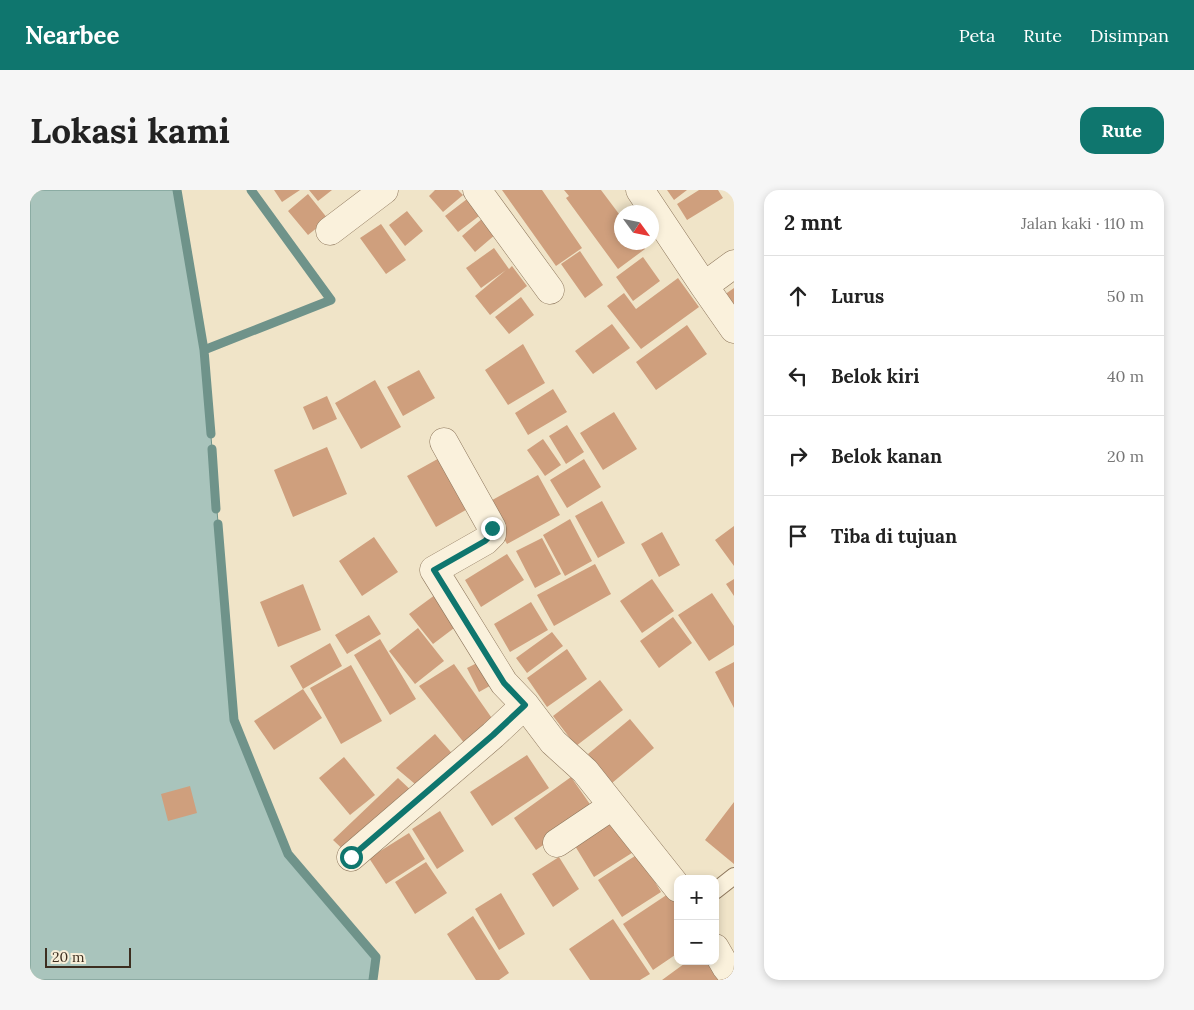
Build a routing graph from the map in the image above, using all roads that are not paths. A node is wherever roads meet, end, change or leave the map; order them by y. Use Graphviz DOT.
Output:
graph roads {
  1 [pos="384,190"];
  2 [pos="477,190"];
  3 [pos="640,190"];
  4 [pos="330,231"];
  5 [pos="734,264"];
  6 [pos="704,286"];
  7 [pos="550,290"];
  8 [pos="734,329"];
  9 [pos="444,442"];
  10 [pos="525,705"];
  11 [pos="612,806"];
  12 [pos="557,843"];
  13 [pos="351,857"];
  14 [pos="734,876"];
  15 [pos="674,883"];
  16 [pos="719,888"];
  17 [pos="719,955"];
  18 [pos="734,977"];
  1 -- 4 [label="street"];
  2 -- 7 [label="street"];
  3 -- 6 [label="street"];
  5 -- 6 [label="street"];
  6 -- 8 [label="street"];
  9 -- 10 [label="street"];
  10 -- 11 [label="street"];
  10 -- 13 [label="street"];
  11 -- 12 [label="street"];
  11 -- 15 [label="street"];
  14 -- 16 [label="lane"];
  17 -- 18 [label="street"];
}
